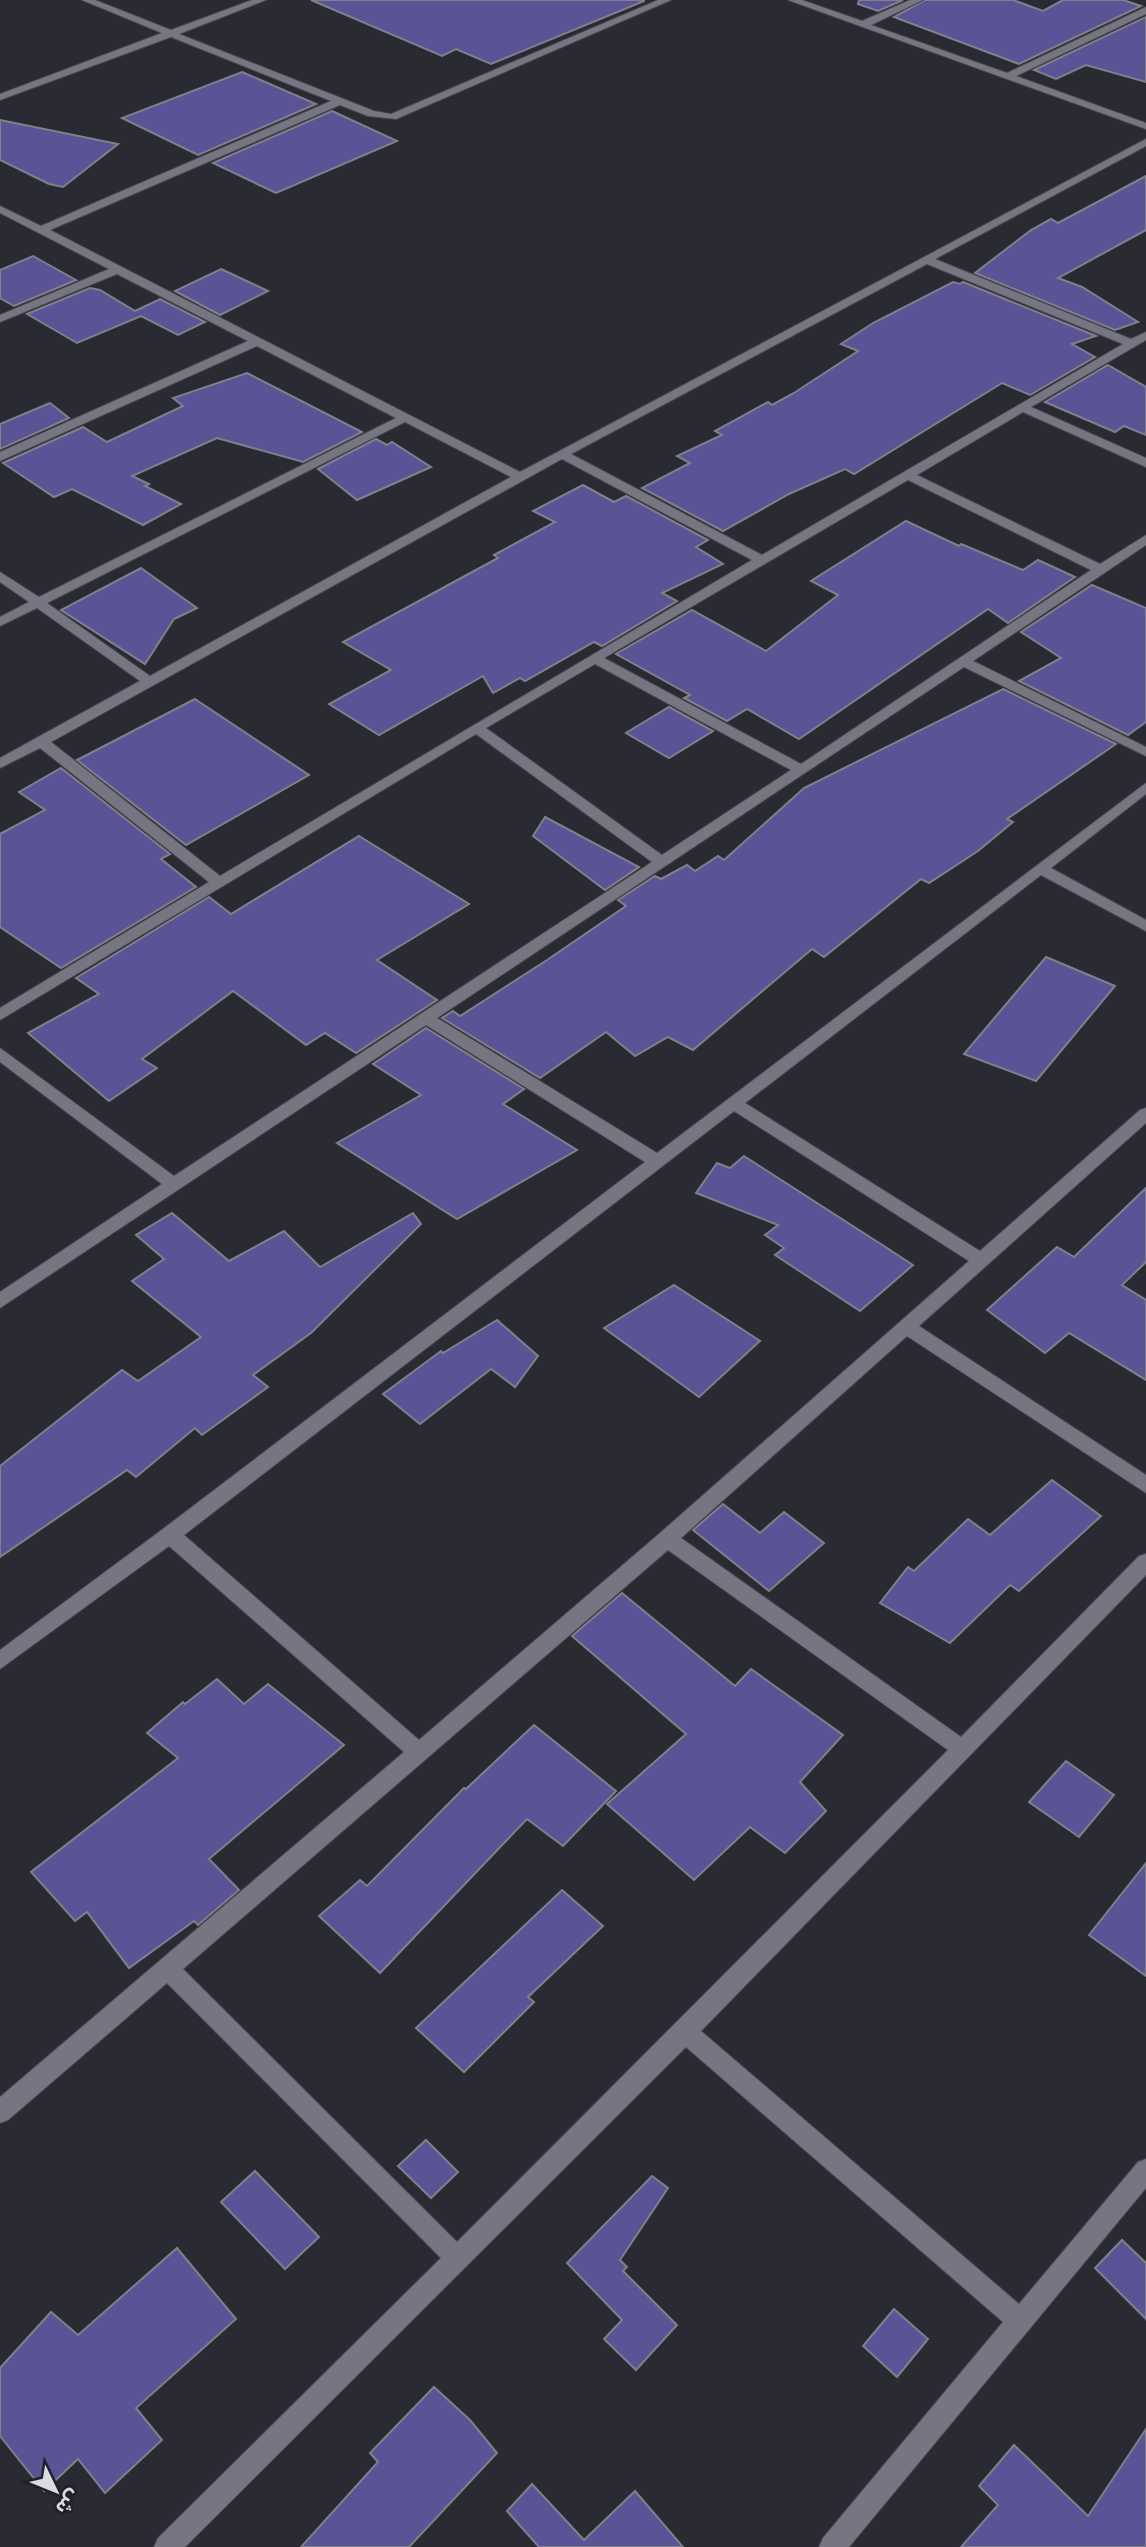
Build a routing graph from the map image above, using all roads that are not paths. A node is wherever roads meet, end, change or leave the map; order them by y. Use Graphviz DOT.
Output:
graph roads {
  1 [pos="87,0"];
  2 [pos="261,0"];
  3 [pos="666,0"];
  4 [pos="793,0"];
  5 [pos="918,0"];
  6 [pos="1146,10"];
  7 [pos="862,25"];
  8 [pos="171,35"];
  9 [pos="1009,76"];
  10 [pos="0,97"];
  11 [pos="340,101"];
  12 [pos="1146,126"];
  13 [pos="1146,142"];
  14 [pos="0,209"];
  15 [pos="41,230"];
  16 [pos="925,259"];
  17 [pos="119,269"];
  18 [pos="0,319"];
  19 [pos="1146,335"];
  20 [pos="256,342"];
  21 [pos="1132,343"];
  22 [pos="1023,408"];
  23 [pos="404,418"];
  24 [pos="563,455"];
  25 [pos="0,457"];
  26 [pos="1146,463"];
  27 [pos="910,475"];
  28 [pos="520,477"];
  29 [pos="1146,539"];
  30 [pos="764,561"];
  31 [pos="1101,570"];
  32 [pos="0,576"];
  33 [pos="38,603"];
  34 [pos="0,622"];
  35 [pos="595,659"];
  36 [pos="966,663"];
  37 [pos="150,682"];
  38 [pos="476,728"];
  39 [pos="42,742"];
  40 [pos="1146,752"];
  41 [pos="0,764"];
  42 [pos="802,770"];
  43 [pos="1146,787"];
  44 [pos="663,863"];
  45 [pos="1040,868"];
  46 [pos="219,883"];
  47 [pos="1146,926"];
  48 [pos="0,1015"];
  49 [pos="424,1017"];
  50 [pos="0,1054"];
  51 [pos="734,1103"];
  52 [pos="1146,1114"];
  53 [pos="657,1161"];
  54 [pos="173,1184"];
  55 [pos="981,1259"];
  56 [pos="0,1301"];
  57 [pos="907,1327"];
  58 [pos="1146,1485"];
  59 [pos="170,1535"];
  60 [pos="667,1539"];
  61 [pos="1146,1562"];
  62 [pos="0,1661"];
  63 [pos="964,1750"];
  64 [pos="418,1752"];
  65 [pos="167,1968"];
  66 [pos="685,2032"];
  67 [pos="0,2112"];
  68 [pos="1146,2170"];
  69 [pos="456,2257"];
  70 [pos="1019,2320"];
  71 [pos="167,2547"];
  72 [pos="832,2547"];
  1 -- 8 [label="street"];
  2 -- 8 [label="street"];
  3 -- 11 [label="street"];
  4 -- 7 [label="street"];
  5 -- 7 [label="street"];
  6 -- 9 [label="street"];
  7 -- 9 [label="street"];
  8 -- 10 [label="street"];
  8 -- 11 [label="street"];
  9 -- 12 [label="street"];
  11 -- 15 [label="street"];
  13 -- 16 [label="street"];
  14 -- 15 [label="street"];
  15 -- 17 [label="street"];
  16 -- 21 [label="street"];
  16 -- 24 [label="street"];
  17 -- 18 [label="street"];
  17 -- 20 [label="street"];
  19 -- 21 [label="street"];
  20 -- 23 [label="street"];
  20 -- 25 [label="street"];
  21 -- 22 [label="street"];
  22 -- 26 [label="street"];
  22 -- 27 [label="street"];
  23 -- 28 [label="street"];
  23 -- 33 [label="street"];
  24 -- 28 [label="street"];
  24 -- 30 [label="street"];
  27 -- 30 [label="street"];
  27 -- 31 [label="street"];
  28 -- 37 [label="street"];
  29 -- 31 [label="street"];
  30 -- 35 [label="street"];
  31 -- 36 [label="street"];
  32 -- 33 [label="street"];
  33 -- 34 [label="street"];
  33 -- 37 [label="street"];
  35 -- 38 [label="street"];
  35 -- 42 [label="street"];
  36 -- 40 [label="street"];
  36 -- 42 [label="street"];
  37 -- 39 [label="street"];
  38 -- 44 [label="street"];
  38 -- 46 [label="street"];
  39 -- 41 [label="street"];
  39 -- 46 [label="street"];
  42 -- 44 [label="street"];
  43 -- 45 [label="street"];
  44 -- 49 [label="street"];
  45 -- 47 [label="street"];
  45 -- 51 [label="street"];
  46 -- 48 [label="street"];
  49 -- 53 [label="street"];
  49 -- 54 [label="street"];
  50 -- 54 [label="street"];
  51 -- 53 [label="street"];
  51 -- 55 [label="street"];
  52 -- 55 [label="street"];
  53 -- 59 [label="street"];
  54 -- 56 [label="street"];
  55 -- 57 [label="street"];
  57 -- 58 [label="street"];
  57 -- 60 [label="street"];
  59 -- 62 [label="street"];
  59 -- 64 [label="street"];
  60 -- 63 [label="street"];
  60 -- 64 [label="street"];
  61 -- 63 [label="street"];
  63 -- 66 [label="street"];
  64 -- 65 [label="street"];
  65 -- 67 [label="street"];
  65 -- 69 [label="street"];
  66 -- 69 [label="street"];
  66 -- 70 [label="street"];
  68 -- 70 [label="street"];
  69 -- 71 [label="street"];
  70 -- 72 [label="street"];
}
